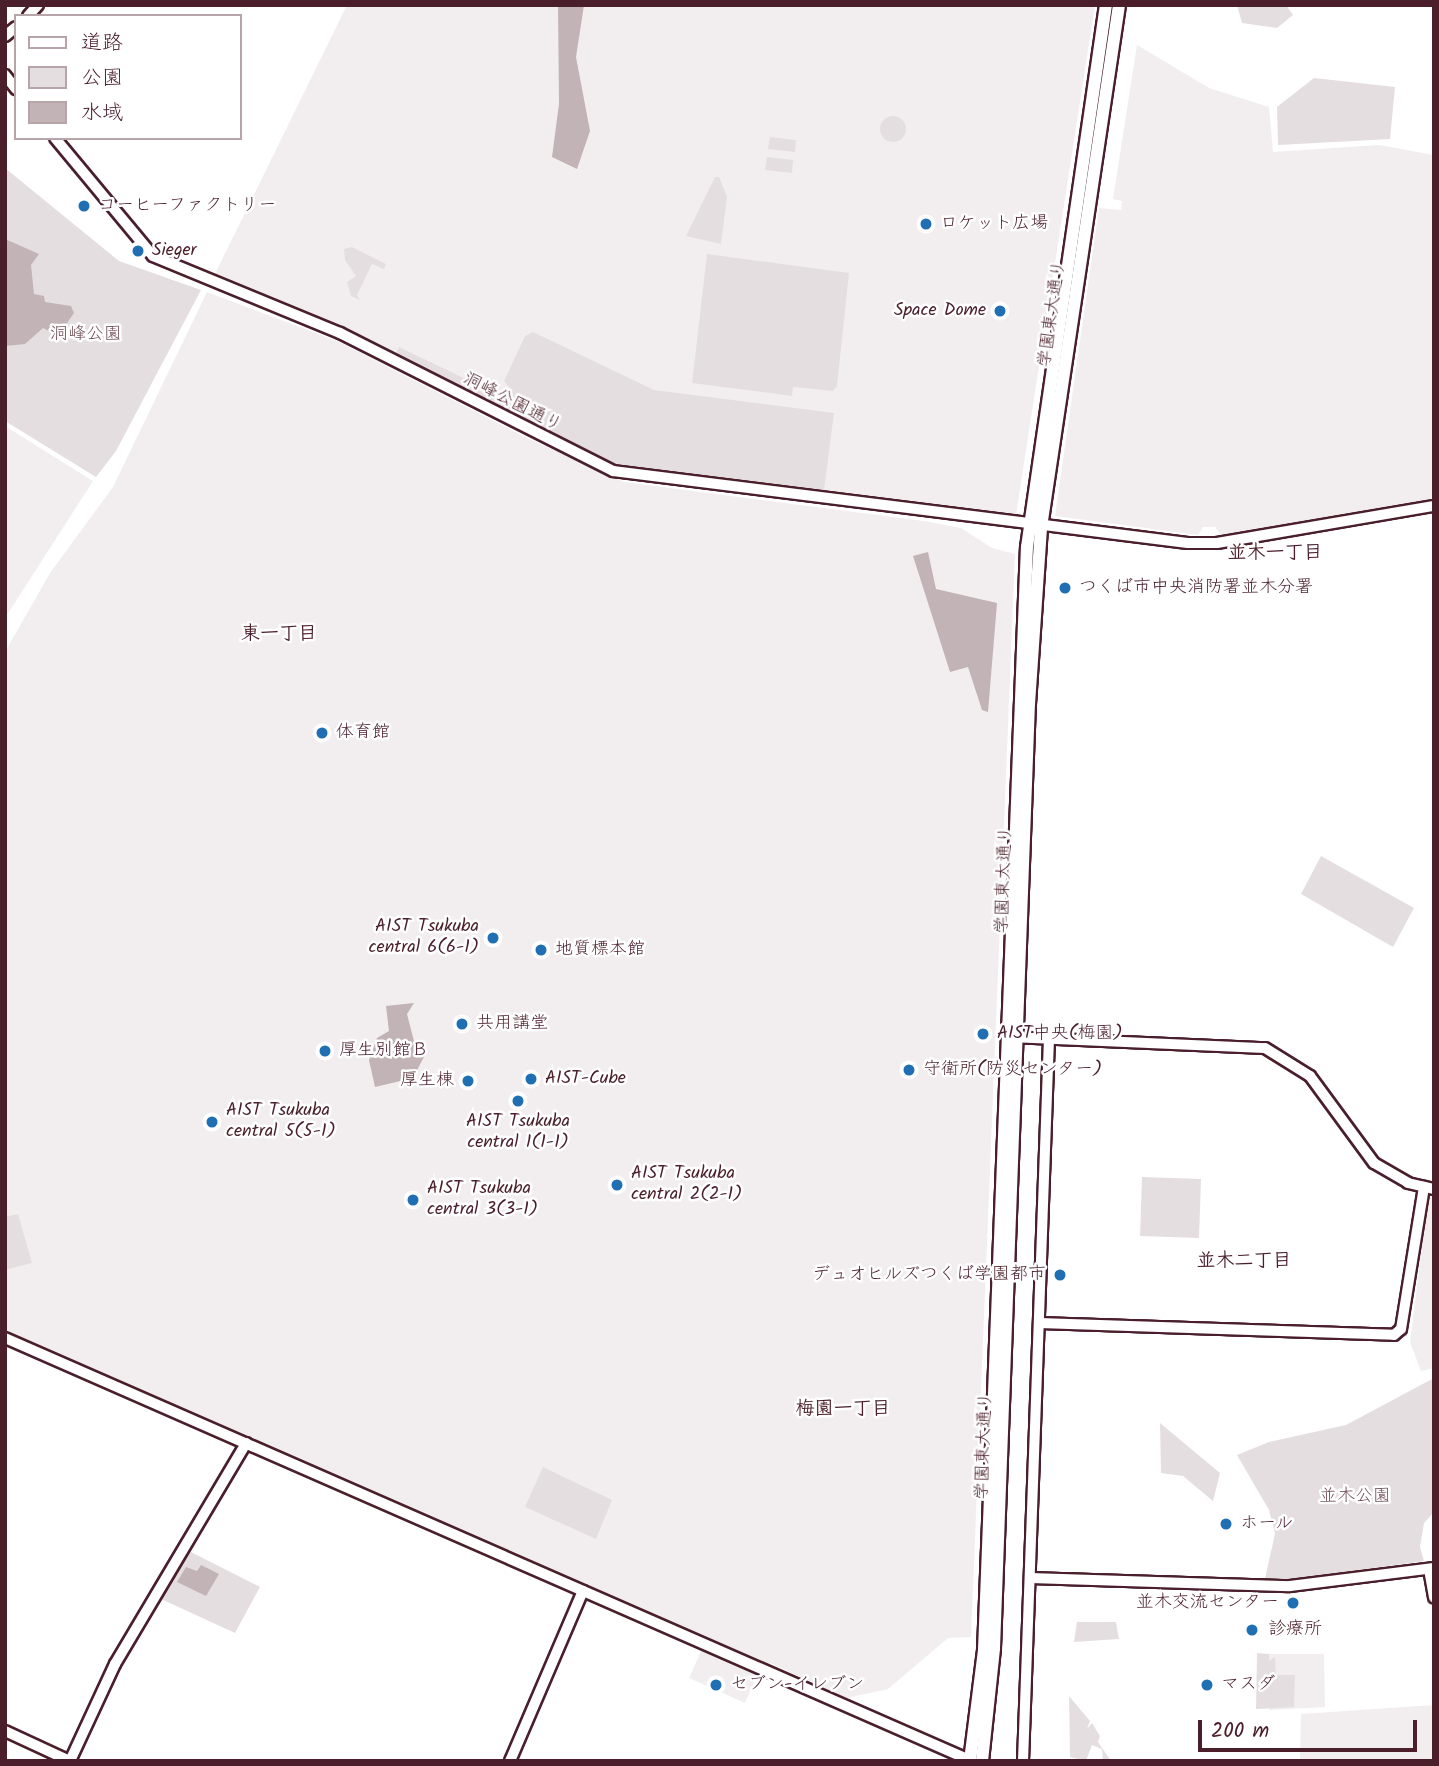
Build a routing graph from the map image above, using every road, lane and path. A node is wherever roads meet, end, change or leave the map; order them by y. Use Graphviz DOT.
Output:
graph roads {
  1 [pos="1106,5"];
  2 [pos="1119,5"];
  3 [pos="57,140"];
  4 [pos="1434,506"];
  5 [pos="1035,526"];
  6 [pos="1011,1037"];
  7 [pos="1049,1039"];
  8 [pos="1429,1188"];
  9 [pos="1039,1324"];
  10 [pos="5,1338"];
  11 [pos="246,1443"];
  12 [pos="1431,1568"];
  13 [pos="1030,1578"];
  14 [pos="583,1591"];
  15 [pos="1434,1598"];
  16 [pos="5,1731"];
  17 [pos="971,1760"];
  18 [pos="510,1761"];
  19 [pos="982,1761"];
  20 [pos="1023,1761"];
  1 -- 5 [label="main road, 学園東大通り"];
  2 -- 5 [label="main road, 学園東大通り"];
  3 -- 5 [label="street, 洞峰公園通り"];
  4 -- 5 [label="street, 洞峰公園通り"];
  5 -- 6 [label="main road, 学園東大通り"];
  6 -- 7 [label="street"];
  6 -- 17 [label="main road, 学園東大通り"];
  6 -- 19 [label="main road, 学園東大通り"];
  7 -- 8 [label="street"];
  7 -- 9 [label="street"];
  8 -- 9 [label="street"];
  9 -- 13 [label="street"];
  10 -- 11 [label="street"];
  11 -- 14 [label="street"];
  11 -- 16 [label="street"];
  12 -- 13 [label="street"];
  12 -- 15 [label="street"];
  13 -- 20 [label="street"];
  14 -- 17 [label="street"];
  14 -- 18 [label="street"];
}
